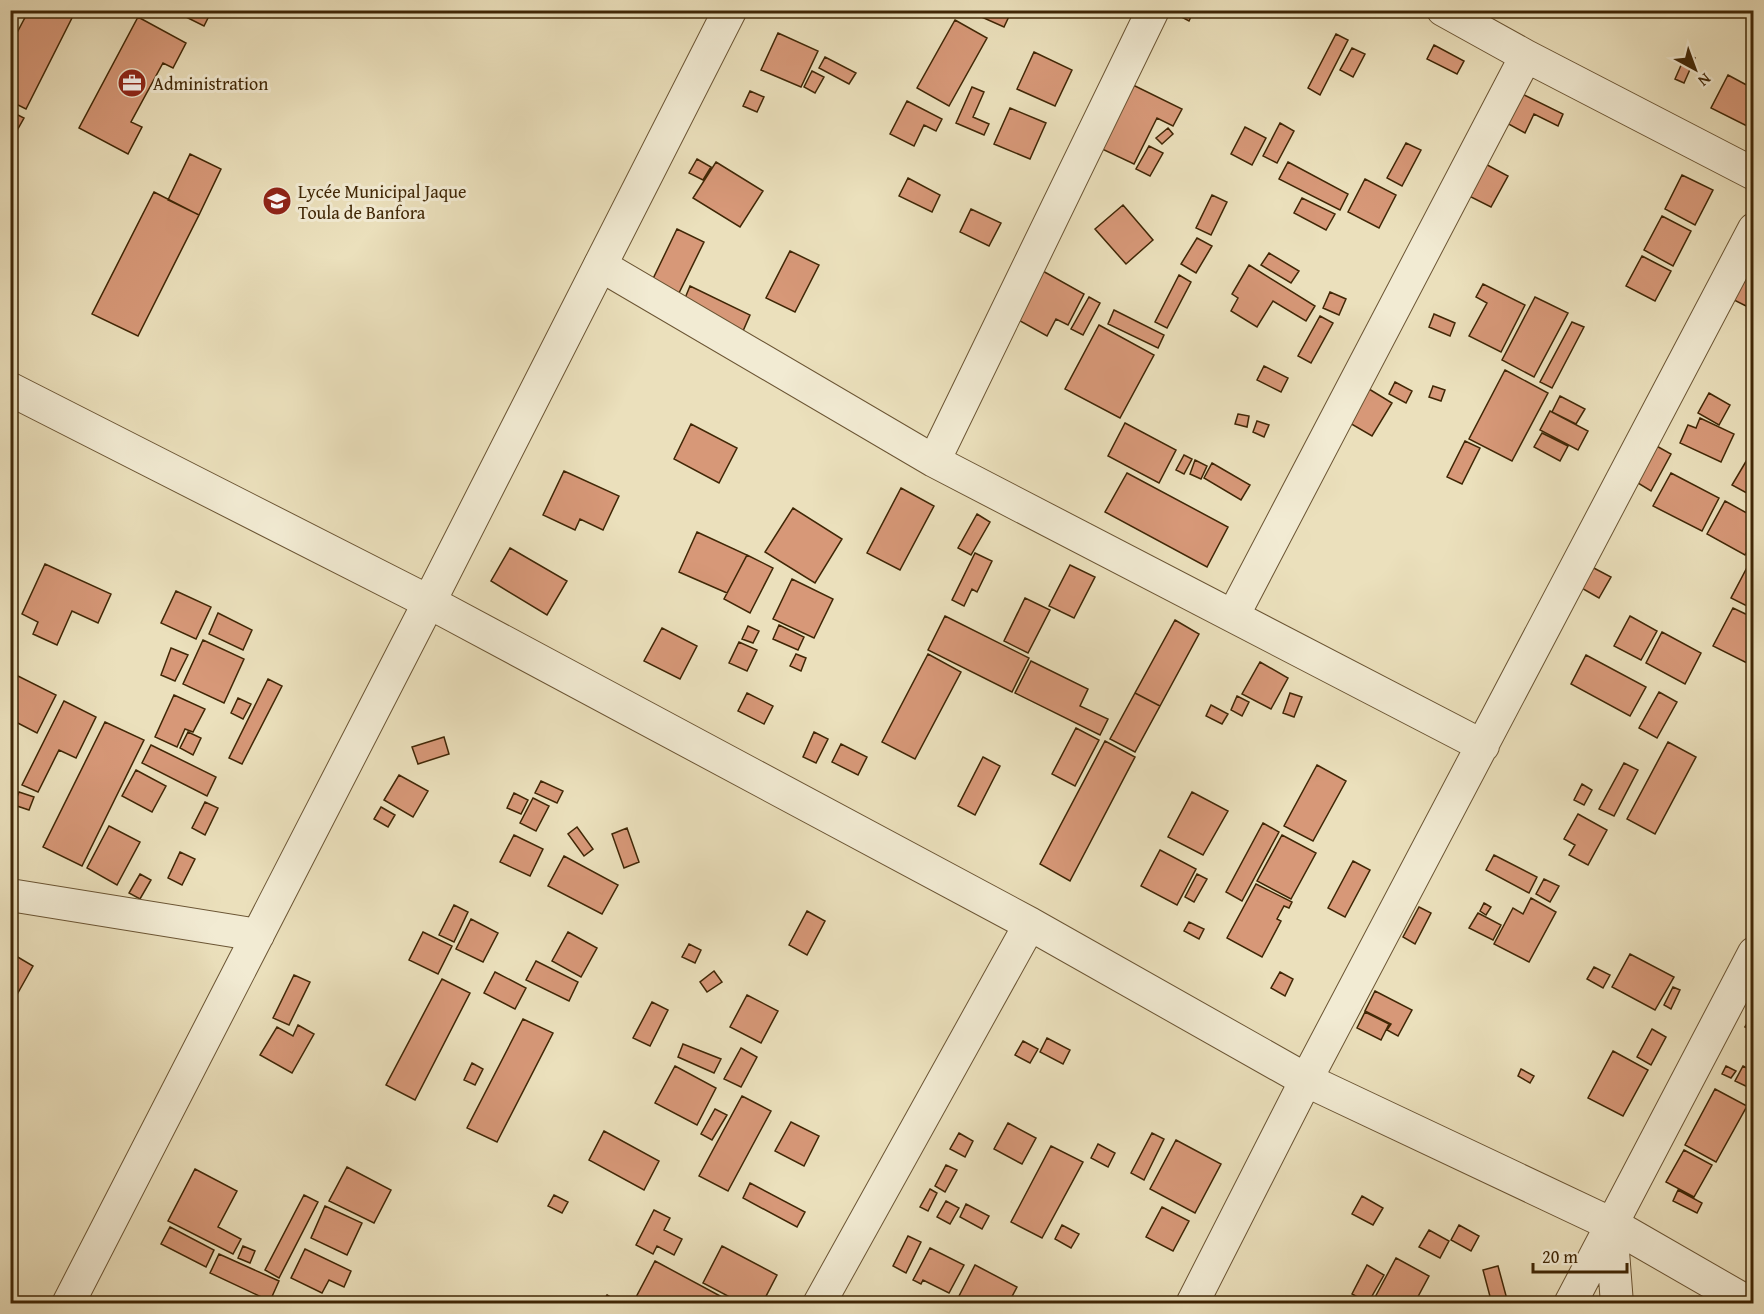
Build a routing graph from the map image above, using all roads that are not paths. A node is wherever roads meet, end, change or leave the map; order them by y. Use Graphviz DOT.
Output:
graph roads {
  1 [pos="730,10"];
  2 [pos="1154,10"];
  3 [pos="1443,10"];
  4 [pos="1526,56"];
  5 [pos="1754,174"];
  6 [pos="1754,229"];
  7 [pos="600,265"];
  8 [pos="10,389"];
  9 [pos="934,461"];
  10 [pos="429,602"];
  11 [pos="1233,616"];
  12 [pos="1483,746"];
  13 [pos="10,895"];
  14 [pos="1030,924"];
  15 [pos="258,935"];
  16 [pos="1754,953"];
  17 [pos="1306,1080"];
  18 [pos="1611,1224"];
  19 [pos="68,1304"];
  20 [pos="819,1304"];
  21 [pos="1192,1304"];
  22 [pos="1570,1304"];
  23 [pos="1617,1304"];
  24 [pos="1750,1304"];
  1 -- 7 [label="street"];
  2 -- 9 [label="street"];
  3 -- 4 [label="street"];
  4 -- 5 [label="street"];
  4 -- 11 [label="street"];
  6 -- 12 [label="street"];
  7 -- 9 [label="street"];
  7 -- 10 [label="street"];
  8 -- 10 [label="street"];
  9 -- 11 [label="street"];
  10 -- 14 [label="street"];
  10 -- 15 [label="street"];
  11 -- 12 [label="street"];
  12 -- 17 [label="street"];
  13 -- 15 [label="street"];
  14 -- 17 [label="street"];
  14 -- 20 [label="street"];
  15 -- 19 [label="street"];
  16 -- 18 [label="street"];
  17 -- 18 [label="street"];
  17 -- 21 [label="street"];
  18 -- 22 [label="street"];
  18 -- 23 [label="street"];
  18 -- 24 [label="street"];
}
